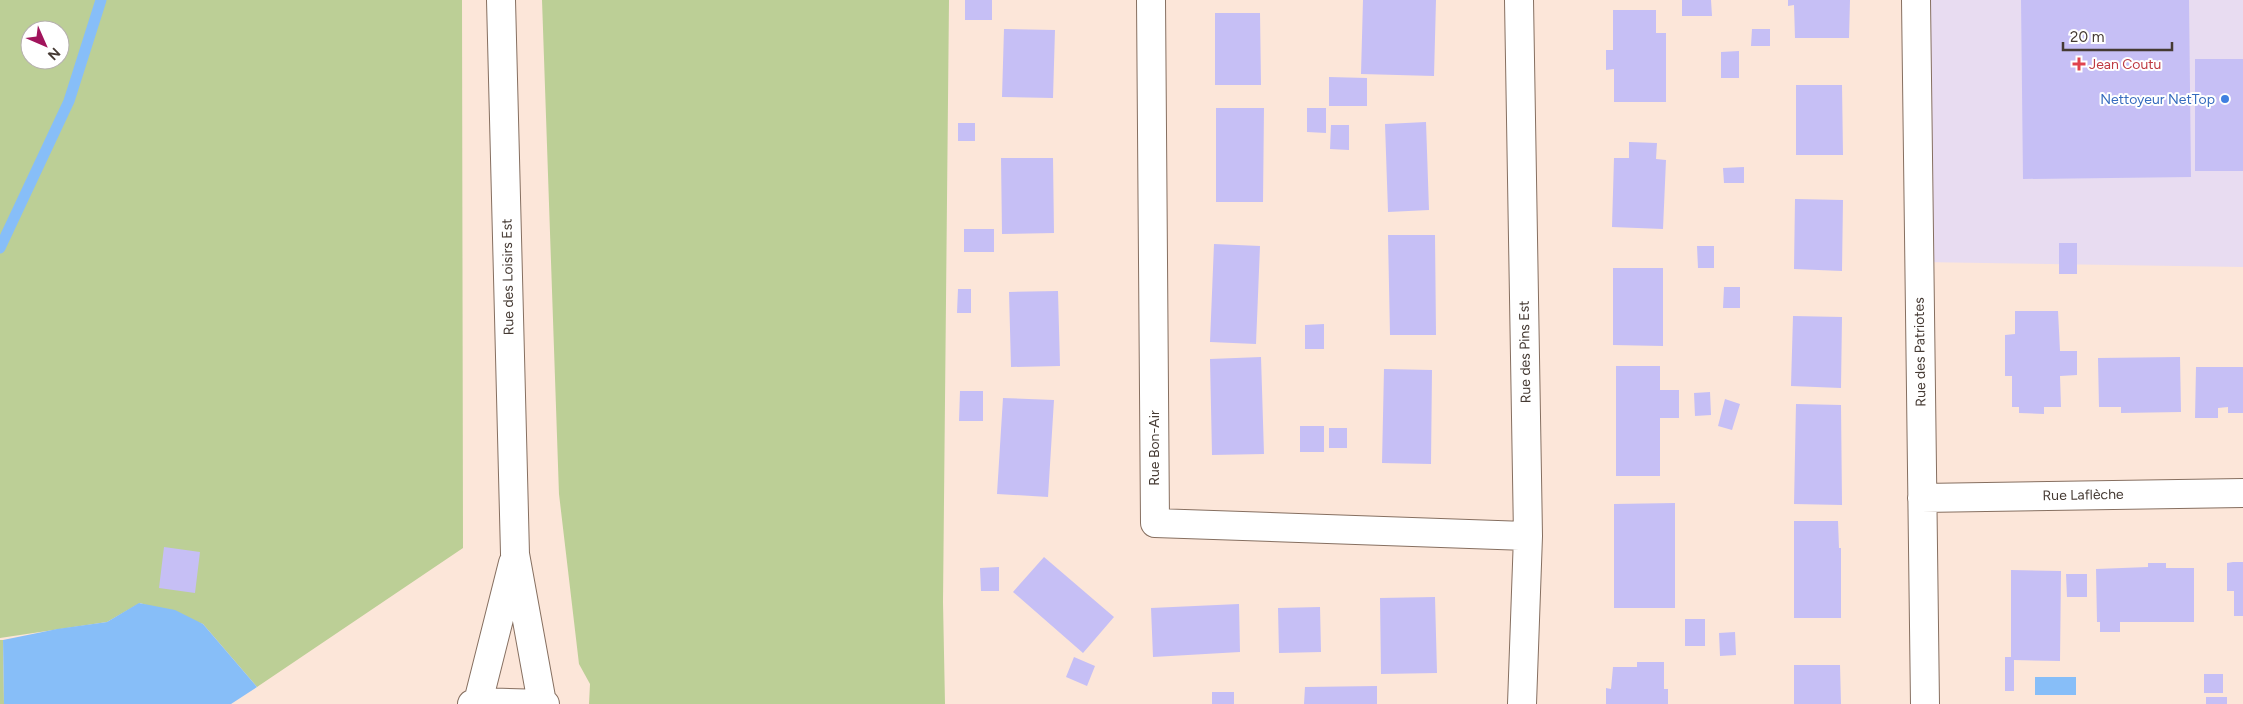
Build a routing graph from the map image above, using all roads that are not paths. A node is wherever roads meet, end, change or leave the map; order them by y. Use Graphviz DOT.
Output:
graph roads {
  1 [pos="501,0"];
  2 [pos="1151,0"];
  3 [pos="1519,0"];
  4 [pos="1916,0"];
  5 [pos="2243,493"];
  6 [pos="1922,498"];
  7 [pos="1528,536"];
  8 [pos="515,554"];
  9 [pos="475,703"];
  10 [pos="544,703"];
  11 [pos="1522,704"];
  12 [pos="1925,704"];
  1 -- 8 [label="street, Rue des Loisirs Est"];
  2 -- 7 [label="street, Rue Bon-Air"];
  3 -- 7 [label="street, Rue des Pins Est"];
  4 -- 6 [label="street, Rue des Patriotes"];
  5 -- 6 [label="street, Rue Laflèche"];
  6 -- 12 [label="street, Rue des Patriotes"];
  7 -- 11 [label="street, Rue des Pins Est"];
  8 -- 9 [label="street, Rue des Loisirs Est"];
  8 -- 10 [label="street, Rue des Loisirs Est"];
  9 -- 10 [label="street"];
}
